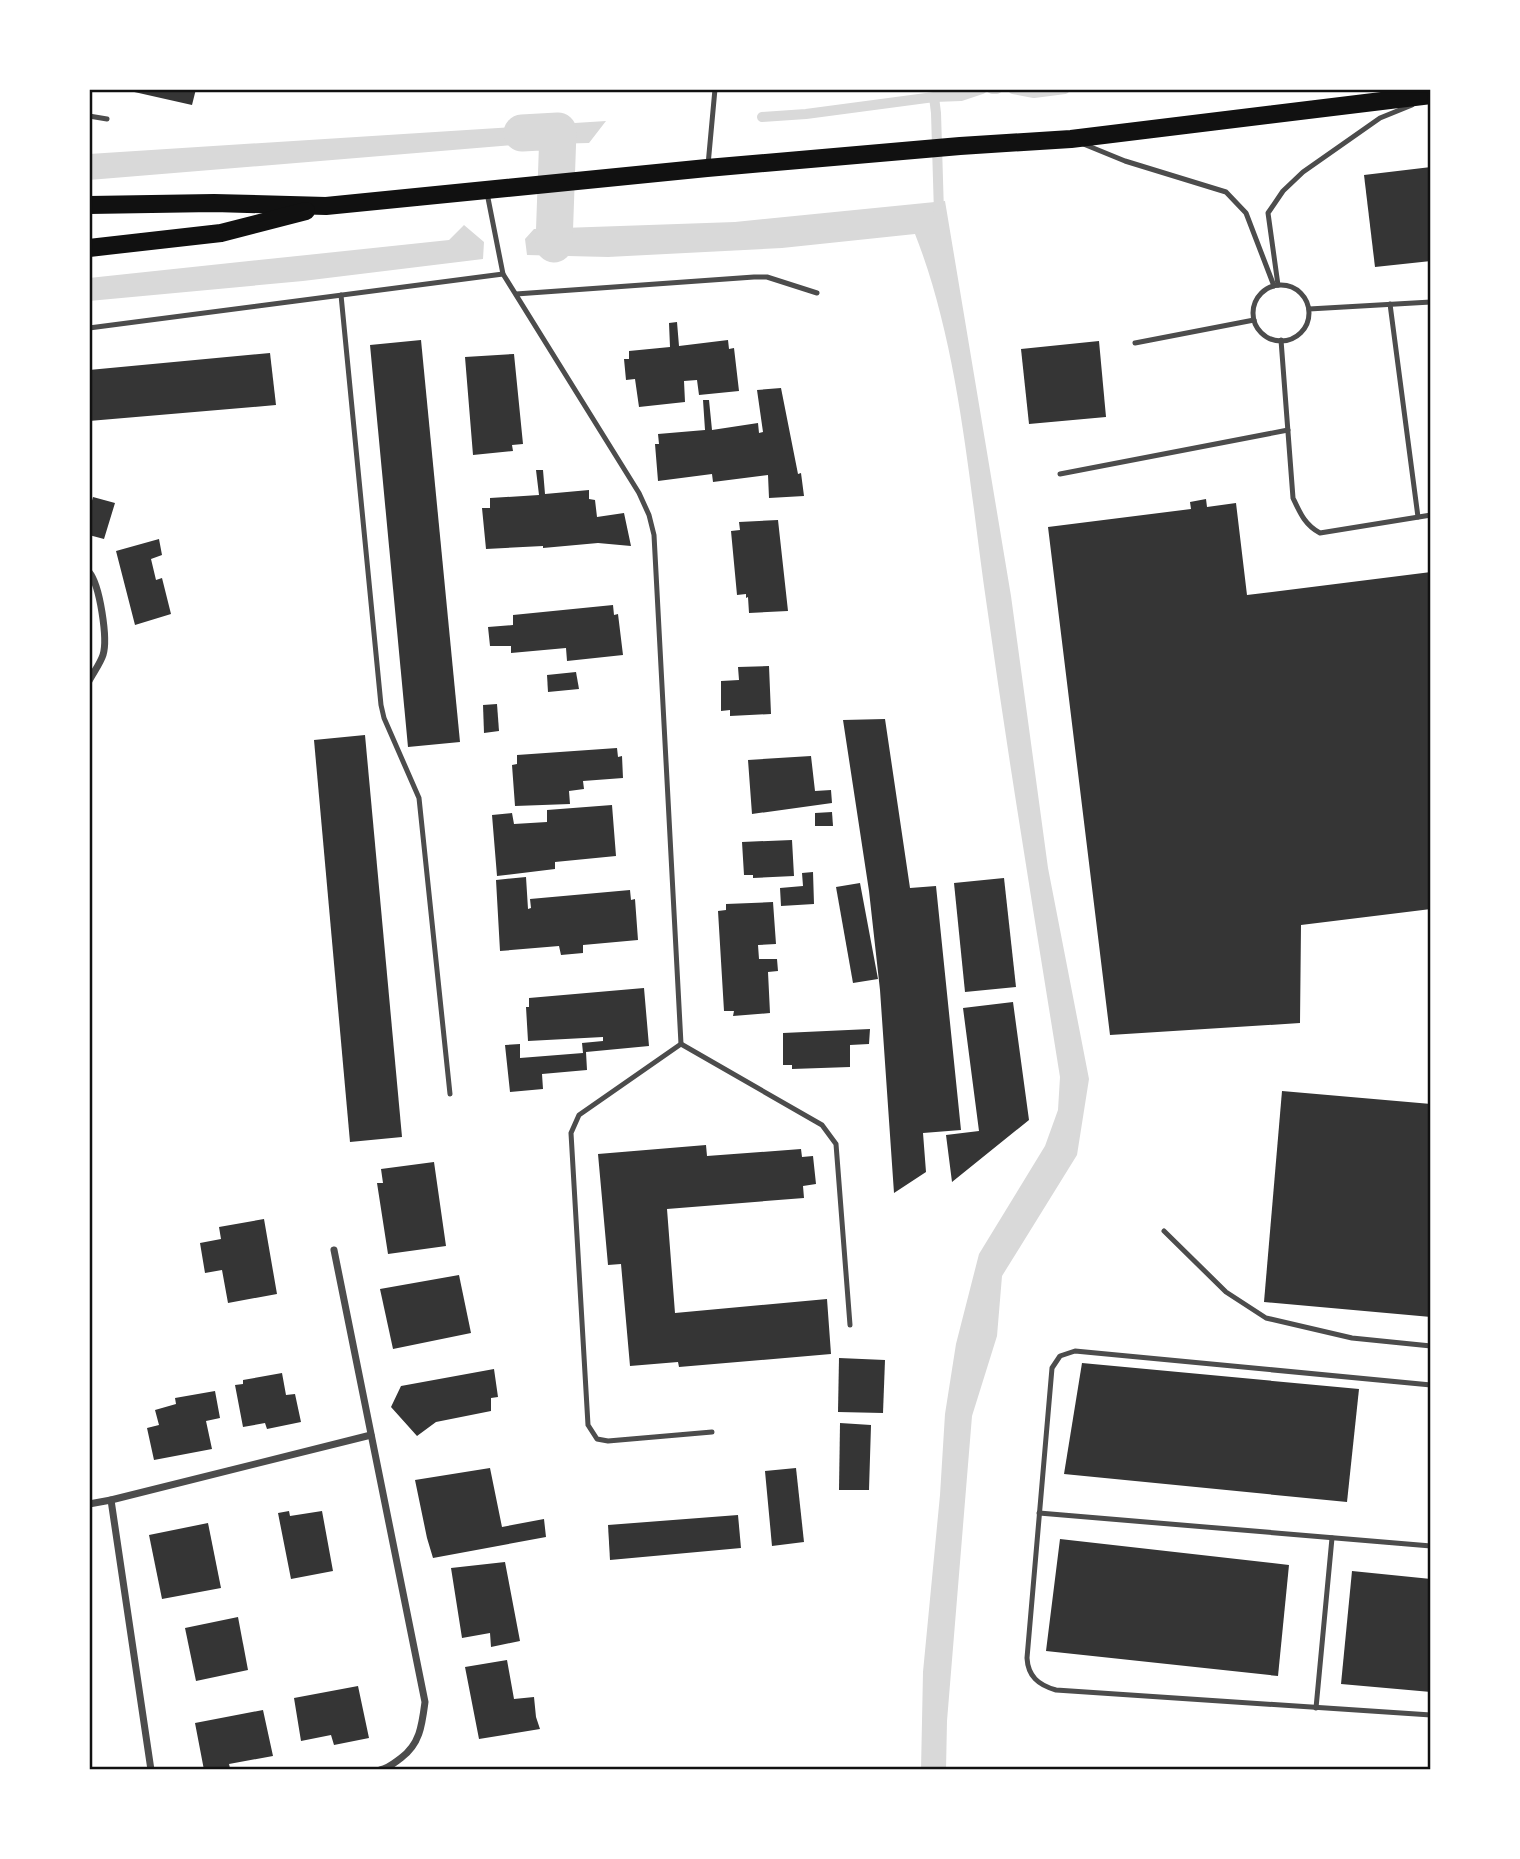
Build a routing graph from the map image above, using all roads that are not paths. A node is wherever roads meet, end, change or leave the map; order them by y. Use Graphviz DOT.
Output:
graph roads {
  1 [pos="715,89"];
  2 [pos="1431,96"];
  3 [pos="89,116"];
  4 [pos="107,119"];
  5 [pos="1071,139"];
  6 [pos="707,168"];
  7 [pos="486,190"];
  8 [pos="89,205"];
  9 [pos="326,206"];
  10 [pos="89,248"];
  11 [pos="503,274"];
  12 [pos="1276,286"];
  13 [pos="817,293"];
  14 [pos="516,294"];
  15 [pos="341,295"];
  16 [pos="1431,302"];
  17 [pos="1390,304"];
  18 [pos="1308,309"];
  19 [pos="1254,320"];
  20 [pos="89,328"];
  21 [pos="1281,340"];
  22 [pos="1135,343"];
  23 [pos="1288,430"];
  24 [pos="1060,474"];
  25 [pos="1431,515"];
  26 [pos="1418,517"];
  27 [pos="89,572"];
  28 [pos="89,681"];
  29 [pos="681,1044"];
  30 [pos="450,1094"];
  31 [pos="1164,1231"];
  32 [pos="334,1250"];
  33 [pos="850,1325"];
  34 [pos="1431,1346"];
  35 [pos="1431,1385"];
  36 [pos="712,1432"];
  37 [pos="371,1435"];
  38 [pos="111,1500"];
  39 [pos="89,1504"];
  40 [pos="1039,1513"];
  41 [pos="1332,1538"];
  42 [pos="1431,1545"];
  43 [pos="1316,1708"];
  44 [pos="1431,1715"];
  45 [pos="151,1770"];
  46 [pos="380,1770"];
  1 -- 6 [label="lane"];
  2 -- 5 [label="main road"];
  2 -- 12 [label="lane"];
  3 -- 4 [label="lane"];
  5 -- 6 [label="main road"];
  5 -- 12 [label="lane"];
  6 -- 7 [label="main road"];
  7 -- 9 [label="main road"];
  7 -- 11 [label="lane"];
  8 -- 9 [label="main road"];
  9 -- 10 [label="main road"];
  11 -- 14 [label="lane"];
  11 -- 15 [label="lane"];
  12 -- 18 [label="lane"];
  12 -- 19 [label="lane"];
  13 -- 14 [label="lane"];
  14 -- 29 [label="lane"];
  15 -- 20 [label="lane"];
  15 -- 30 [label="lane"];
  16 -- 17 [label="lane"];
  17 -- 18 [label="lane"];
  17 -- 26 [label="lane"];
  18 -- 21 [label="lane"];
  19 -- 21 [label="lane"];
  19 -- 22 [label="lane"];
  21 -- 23 [label="lane"];
  23 -- 24 [label="lane"];
  23 -- 26 [label="lane"];
  25 -- 26 [label="lane"];
  27 -- 28 [label="street"];
  29 -- 33 [label="lane"];
  29 -- 36 [label="lane"];
  31 -- 34 [label="lane"];
  32 -- 37 [label="street"];
  35 -- 40 [label="lane"];
  37 -- 38 [label="street"];
  37 -- 46 [label="street"];
  38 -- 39 [label="street"];
  38 -- 45 [label="street"];
  40 -- 41 [label="lane"];
  40 -- 43 [label="lane"];
  41 -- 42 [label="lane"];
  41 -- 43 [label="lane"];
  43 -- 44 [label="lane"];
}
